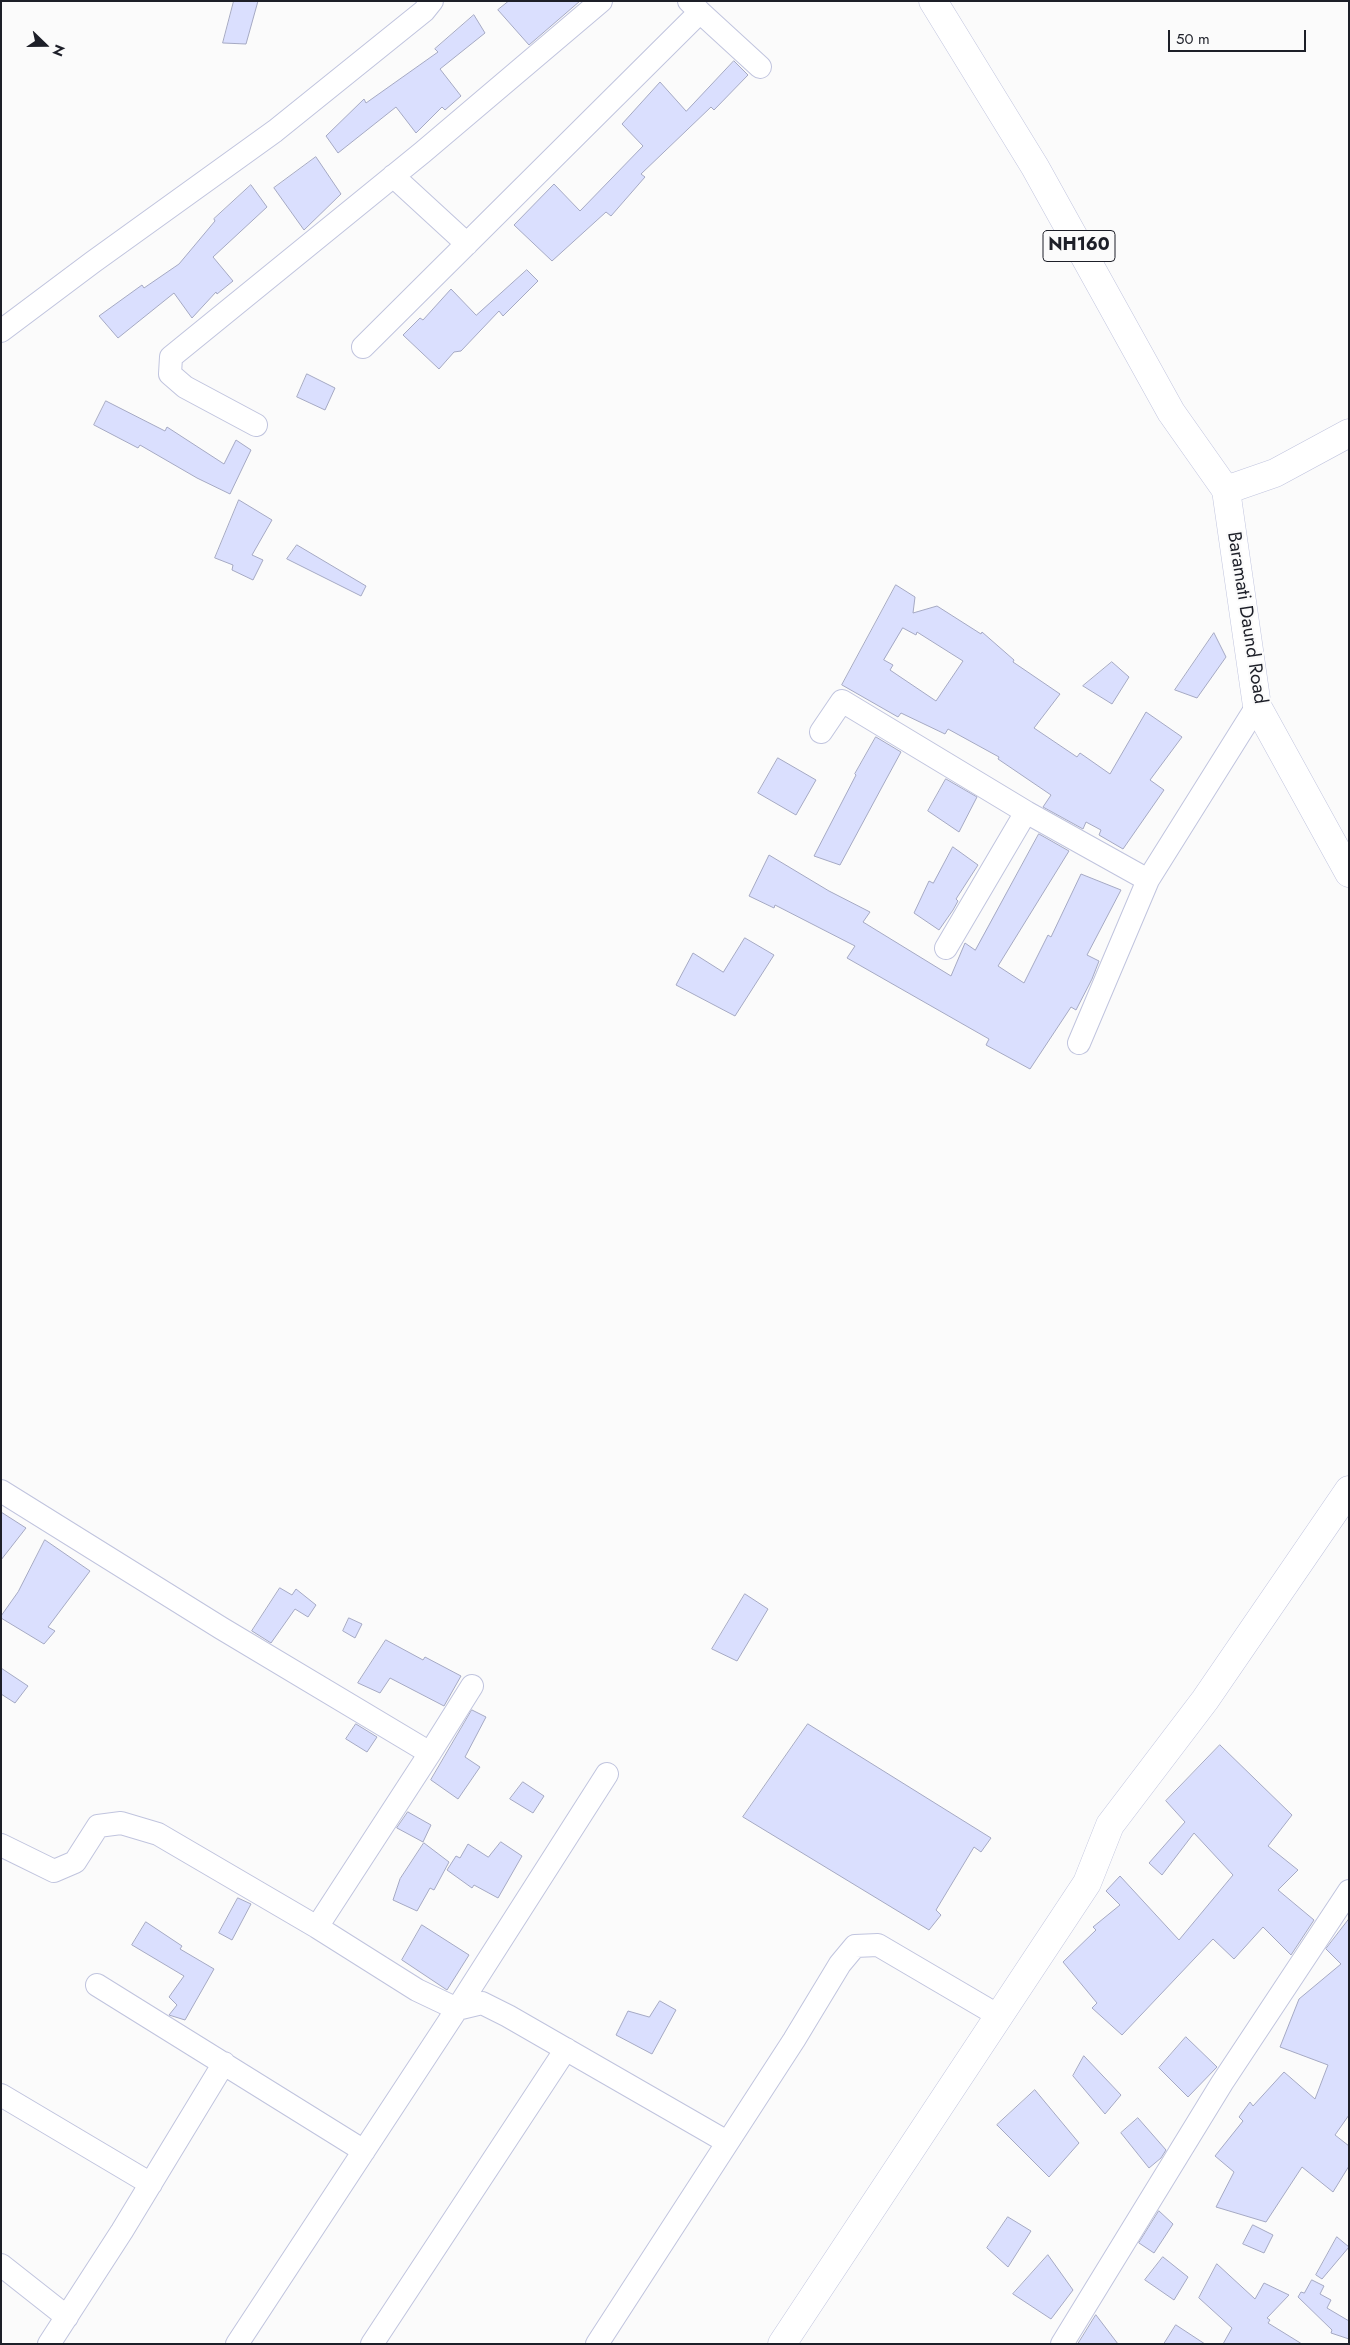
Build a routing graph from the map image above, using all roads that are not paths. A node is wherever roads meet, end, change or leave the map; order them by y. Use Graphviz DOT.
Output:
graph roads {
  1 [pos="432,1"];
  2 [pos="602,1"];
  3 [pos="934,1"];
  4 [pos="695,7"];
  5 [pos="760,67"];
  6 [pos="393,176"];
  7 [pos="467,244"];
  8 [pos="1,331"];
  9 [pos="363,347"];
  10 [pos="256,425"];
  11 [pos="1349,433"];
  12 [pos="1226,490"];
  13 [pos="1257,706"];
  14 [pos="821,732"];
  15 [pos="1026,812"];
  16 [pos="1349,873"];
  17 [pos="1148,880"];
  18 [pos="946,948"];
  19 [pos="1079,1043"];
  20 [pos="1349,1490"];
  21 [pos="1,1491"];
  22 [pos="472,1686"];
  23 [pos="430,1752"];
  24 [pos="607,1774"];
  25 [pos="1,1845"];
  26 [pos="1349,1891"];
  27 [pos="317,1927"];
  28 [pos="98,1985"];
  29 [pos="458,2009"];
  30 [pos="999,2016"];
  31 [pos="566,2049"];
  32 [pos="224,2063"];
  33 [pos="1,2095"];
  34 [pos="727,2142"];
  35 [pos="364,2151"];
  36 [pos="151,2184"];
  37 [pos="1,2265"];
  38 [pos="67,2317"];
  39 [pos="49,2344"];
  40 [pos="237,2344"];
  41 [pos="372,2344"];
  42 [pos="597,2344"];
  43 [pos="782,2344"];
  44 [pos="1062,2344"];
  1 -- 8 [label="street"];
  2 -- 6 [label="street"];
  3 -- 12 [label="main road, NH160"];
  4 -- 5 [label="street"];
  4 -- 7 [label="street"];
  6 -- 7 [label="street"];
  6 -- 10 [label="street"];
  7 -- 9 [label="street"];
  11 -- 12 [label="main road"];
  12 -- 13 [label="main road, Baramati Daund Road"];
  13 -- 16 [label="main road, Baramati Daund Road"];
  13 -- 17 [label="street"];
  14 -- 15 [label="street"];
  15 -- 17 [label="street"];
  15 -- 18 [label="street"];
  17 -- 19 [label="street"];
  20 -- 30 [label="main road"];
  21 -- 23 [label="street"];
  22 -- 23 [label="street"];
  23 -- 27 [label="street"];
  24 -- 29 [label="street"];
  25 -- 27 [label="street"];
  26 -- 44 [label="street"];
  27 -- 29 [label="street"];
  28 -- 32 [label="street"];
  29 -- 31 [label="street"];
  29 -- 35 [label="street"];
  30 -- 34 [label="street"];
  30 -- 43 [label="main road"];
  31 -- 34 [label="street"];
  31 -- 41 [label="street"];
  32 -- 35 [label="street"];
  32 -- 36 [label="street"];
  33 -- 36 [label="street"];
  34 -- 42 [label="street"];
  35 -- 40 [label="street"];
  36 -- 38 [label="street"];
  37 -- 38 [label="street"];
  38 -- 39 [label="street"];
}
